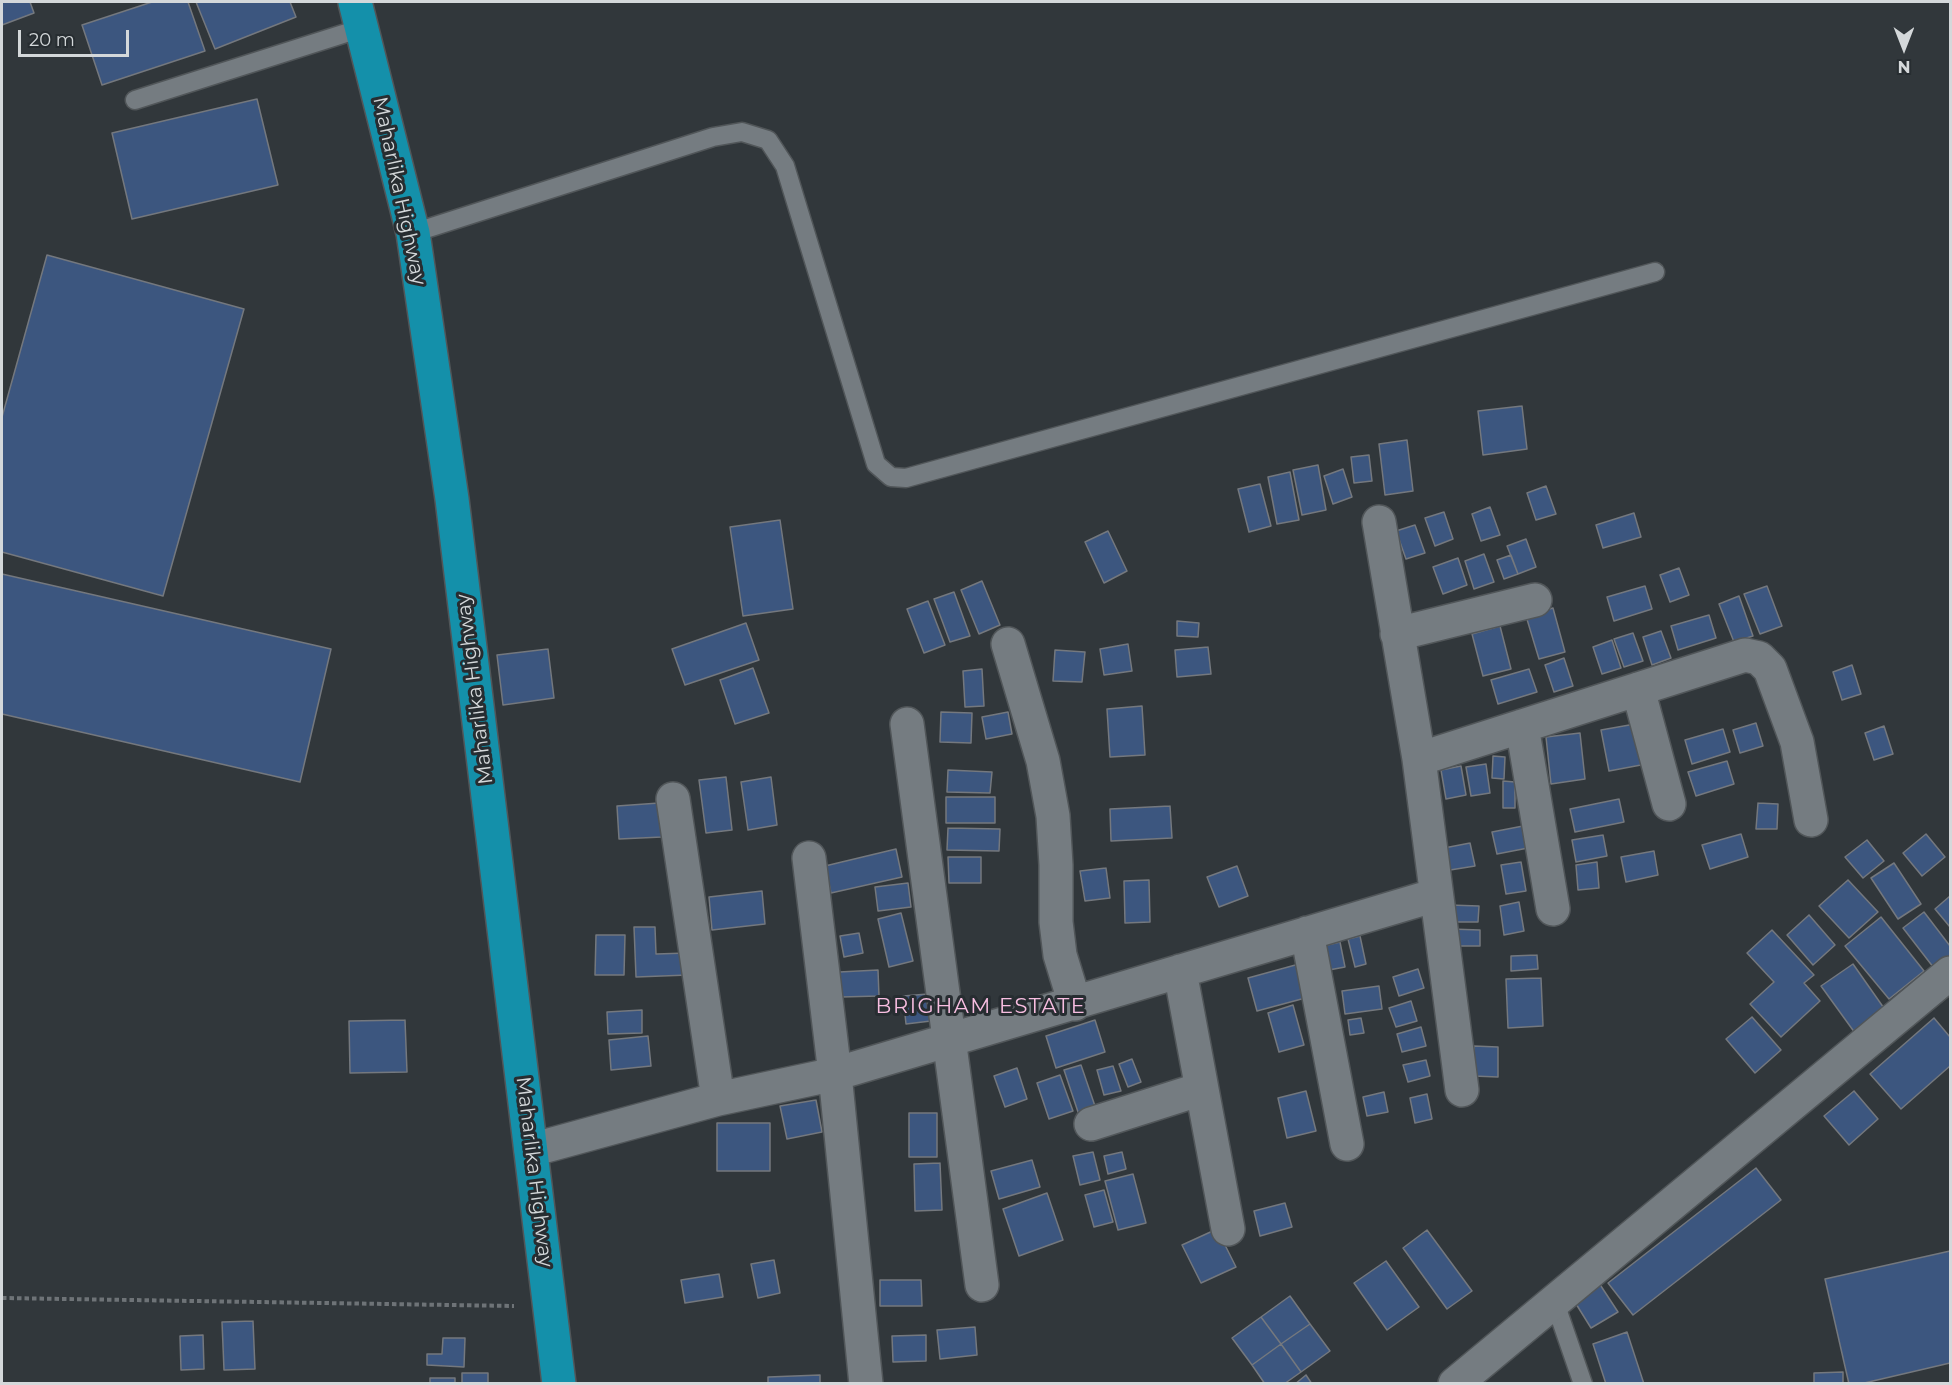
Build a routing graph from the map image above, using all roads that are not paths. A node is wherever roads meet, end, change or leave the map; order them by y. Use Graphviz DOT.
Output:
graph roads {
  1 [pos="358,15"];
  2 [pos="135,100"];
  3 [pos="413,233"];
  4 [pos="1655,272"];
  5 [pos="1378,522"];
  6 [pos="1535,600"];
  7 [pos="1397,634"];
  8 [pos="1008,644"];
  9 [pos="1638,689"];
  10 [pos="907,724"];
  11 [pos="1522,726"];
  12 [pos="1419,759"];
  13 [pos="673,799"];
  14 [pos="1669,804"];
  15 [pos="1811,820"];
  16 [pos="809,858"];
  17 [pos="1436,895"];
  18 [pos="1552,909"];
  19 [pos="1307,933"];
  20 [pos="1180,971"];
  21 [pos="1950,973"];
  22 [pos="1075,1004"];
  23 [pos="950,1039"];
  24 [pos="835,1074"];
  25 [pos="1202,1089"];
  26 [pos="1462,1090"];
  27 [pos="718,1099"];
  28 [pos="1091,1124"];
  29 [pos="1347,1143"];
  30 [pos="531,1150"];
  31 [pos="1228,1229"];
  32 [pos="982,1285"];
  33 [pos="1554,1300"];
  34 [pos="560,1383"];
  35 [pos="866,1383"];
  36 [pos="1455,1383"];
  37 [pos="1583,1383"];
  1 -- 2 [label="lane"];
  1 -- 3 [label="highway, Maharlika Highway"];
  3 -- 4 [label="lane"];
  3 -- 30 [label="highway, Maharlika Highway"];
  5 -- 7 [label="street"];
  6 -- 7 [label="street"];
  7 -- 12 [label="street"];
  8 -- 22 [label="street"];
  9 -- 11 [label="street"];
  9 -- 14 [label="street"];
  9 -- 15 [label="street"];
  10 -- 23 [label="street"];
  11 -- 12 [label="street"];
  11 -- 18 [label="street"];
  12 -- 17 [label="street"];
  13 -- 27 [label="street"];
  16 -- 24 [label="street"];
  17 -- 19 [label="street"];
  17 -- 26 [label="street"];
  19 -- 20 [label="street"];
  19 -- 29 [label="street"];
  20 -- 22 [label="street"];
  20 -- 25 [label="street"];
  21 -- 33 [label="street"];
  22 -- 23 [label="street"];
  23 -- 24 [label="street"];
  23 -- 32 [label="street"];
  24 -- 27 [label="street"];
  24 -- 35 [label="street"];
  25 -- 28 [label="street"];
  25 -- 31 [label="street"];
  27 -- 30 [label="street"];
  30 -- 34 [label="highway, Maharlika Highway"];
  33 -- 36 [label="street"];
  33 -- 37 [label="lane"];
}
